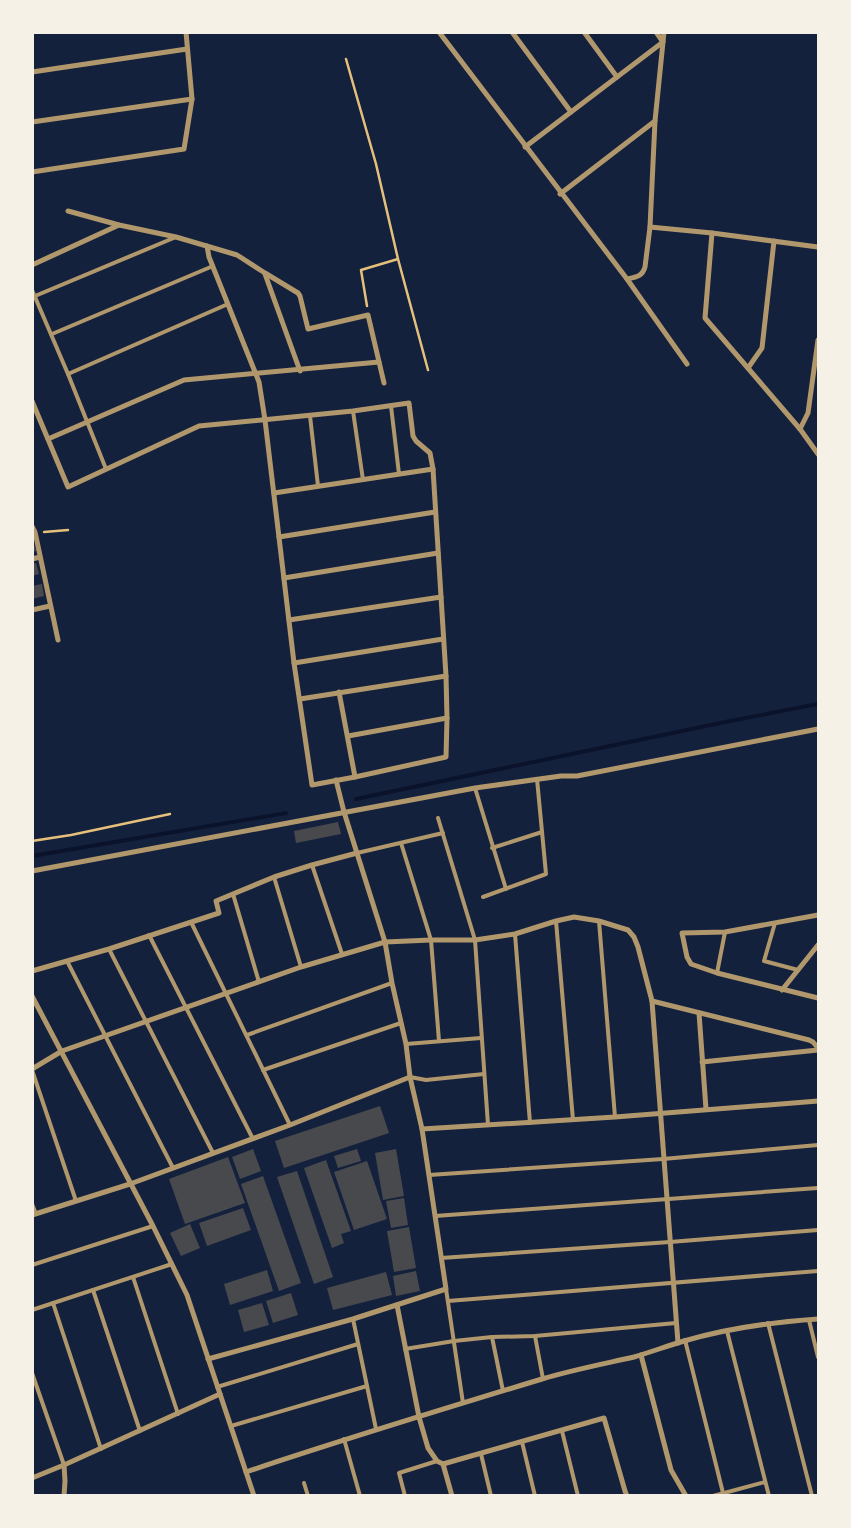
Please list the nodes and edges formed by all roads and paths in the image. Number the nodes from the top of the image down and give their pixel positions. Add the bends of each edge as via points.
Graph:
1 (186, 32) edge
2 (439, 32) edge
3 (512, 32) edge
4 (584, 32) edge
5 (656, 32) edge
6 (664, 32) edge
7 (663, 42) junction
8 (187, 49) junction
9 (346, 58) dead end
10 (32, 72) edge
11 (617, 77) junction
12 (192, 99) junction
13 (571, 112) junction
14 (655, 121) junction
15 (32, 122) edge
16 (525, 147) junction
17 (32, 172) edge
18 (560, 194) junction
19 (68, 211) dead end
20 (119, 225) junction
21 (650, 227) junction
22 (712, 233) junction
23 (176, 237) junction
24 (774, 241) junction
25 (207, 246) junction
26 (818, 247) edge
27 (398, 258) junction
28 (32, 265) edge
29 (214, 266) junction
30 (265, 273) junction
31 (627, 279) junction
32 (32, 290) edge
33 (34, 296) junction
34 (228, 304) junction
35 (368, 315) junction
36 (52, 334) junction
37 (818, 340) edge
38 (379, 362) junction
39 (687, 364) dead end
40 (748, 368) junction
41 (428, 370) dead end
42 (300, 371) junction
43 (256, 373) junction
44 (68, 374) junction
45 (384, 383) dead end
46 (32, 401) edge
47 (391, 406) junction
48 (353, 411) junction
49 (310, 416) junction
50 (265, 420) junction
51 (87, 422) junction
52 (800, 429) junction
53 (48, 439) junction
54 (818, 454) edge
55 (106, 469) junction
56 (433, 470) junction
57 (399, 474) junction
58 (363, 480) junction
59 (318, 486) junction
60 (274, 493) junction
61 (436, 512) junction
62 (34, 529) edge
63 (68, 530) dead end
64 (279, 536) junction
65 (438, 553) junction
66 (40, 557) junction
67 (32, 559) edge
68 (284, 578) junction
69 (441, 597) junction
70 (50, 606) junction
71 (32, 610) edge
72 (289, 620) junction
73 (443, 639) junction
74 (58, 640) dead end
75 (294, 662) junction
76 (446, 676) junction
77 (339, 692) junction
78 (300, 699) junction
79 (447, 718) junction
80 (818, 729) edge
81 (348, 736) junction
82 (355, 777) junction
83 (537, 779) junction
84 (336, 780) junction
85 (474, 788) junction
86 (344, 812) junction
87 (170, 814) dead end
88 (438, 818) dead end
89 (542, 832) junction
90 (442, 833) junction
91 (32, 841) edge
92 (401, 843) junction
93 (492, 848) junction
94 (357, 853) junction
95 (312, 864) junction
96 (32, 871) edge
97 (274, 877) junction
98 (506, 889) junction
99 (233, 894) junction
100 (483, 897) dead end
101 (818, 915) edge
102 (556, 921) junction
103 (599, 921) junction
104 (191, 922) junction
105 (775, 923) junction
106 (725, 932) junction
107 (515, 934) junction
108 (149, 936) junction
109 (431, 940) junction
110 (474, 940) junction
111 (384, 942) junction
112 (818, 945) edge
113 (109, 949) junction
114 (342, 954) junction
115 (67, 961) junction
116 (302, 967) junction
117 (799, 970) junction
118 (32, 971) edge
119 (717, 973) junction
120 (259, 982) junction
121 (392, 983) junction
122 (782, 990) junction
123 (226, 993) junction
124 (32, 996) edge
125 (818, 998) edge
126 (652, 1001) junction
127 (38, 1007) junction
128 (185, 1008) junction
129 (32, 1011) edge
130 (699, 1013) junction
131 (146, 1021) junction
132 (401, 1023) junction
133 (248, 1035) junction
134 (105, 1036) junction
135 (481, 1038) junction
136 (439, 1042) junction
137 (406, 1044) junction
138 (818, 1049) edge
139 (62, 1051) junction
140 (702, 1062) junction
141 (32, 1070) edge
142 (263, 1070) junction
143 (484, 1074) junction
144 (410, 1077) junction
145 (818, 1101) edge
146 (706, 1109) junction
147 (660, 1113) junction
148 (615, 1117) junction
149 (573, 1120) junction
150 (530, 1123) junction
151 (290, 1125) junction
152 (488, 1125) junction
153 (422, 1129) junction
154 (252, 1139) junction
155 (818, 1145) edge
156 (213, 1153) junction
157 (663, 1159) junction
158 (173, 1168) junction
159 (429, 1175) junction
160 (130, 1184) junction
161 (818, 1188) edge
162 (667, 1200) junction
163 (76, 1201) junction
164 (32, 1204) edge
165 (34, 1214) edge
166 (435, 1216) junction
167 (153, 1226) junction
168 (818, 1230) edge
169 (670, 1242) junction
170 (441, 1258) junction
171 (172, 1264) junction
172 (32, 1265) edge
173 (818, 1271) edge
174 (133, 1277) junction
175 (673, 1282) junction
176 (446, 1289) junction
177 (94, 1290) junction
178 (448, 1301) junction
179 (53, 1302) junction
180 (397, 1305) junction
181 (32, 1310) edge
182 (353, 1319) junction
183 (818, 1319) edge
184 (809, 1320) junction
185 (676, 1323) junction
186 (768, 1323) junction
187 (727, 1331) junction
188 (535, 1336) junction
189 (492, 1337) junction
190 (685, 1340) junction
191 (454, 1341) junction
192 (678, 1343) junction
193 (358, 1344) junction
194 (405, 1349) junction
195 (641, 1355) junction
196 (818, 1357) edge
197 (208, 1359) junction
198 (32, 1373) edge
199 (544, 1379) junction
200 (367, 1386) junction
201 (217, 1387) junction
202 (503, 1392) junction
203 (220, 1394) junction
204 (463, 1403) junction
205 (178, 1414) junction
206 (419, 1418) junction
207 (231, 1426) junction
208 (376, 1429) junction
209 (140, 1431) junction
210 (562, 1431) junction
211 (344, 1439) junction
212 (522, 1442) junction
213 (101, 1449) junction
214 (481, 1454) junction
215 (437, 1461) junction
216 (443, 1464) junction
217 (64, 1466) junction
218 (246, 1472) junction
219 (32, 1478) edge
220 (765, 1482) junction
221 (304, 1483) dead end
222 (723, 1493) junction
223 (64, 1496) edge
224 (254, 1496) edge
225 (308, 1496) edge
226 (360, 1496) edge
227 (405, 1496) edge
228 (452, 1496) edge
229 (491, 1496) edge
230 (535, 1496) edge
231 (578, 1496) edge
232 (627, 1496) edge
233 (686, 1496) edge
234 (713, 1496) edge
235 (769, 1496) edge
236 (812, 1496) edge

1 - 8 street
2 - 16 street
3 - 13 street
4 - 11 street
5 - 7 street
6 - 7 street
7 - 11 street
7 - 14 street
8 - 10 street
8 - 12 street
9 - 27 path
11 - 13 street
12 - 15 street
12 - 17 street via 184,149
13 - 16 street
14 - 18 street
14 - 21 street
16 - 18 street
18 - 31 street
19 - 20 street
20 - 23 street
20 - 28 street
21 - 22 street
21 - 31 street via 643,272
22 - 24 street
22 - 40 street via 705,318
23 - 25 street
23 - 33 lane
24 - 26 street
24 - 40 street via 762,348
25 - 29 street
25 - 30 street via 237,255
27 - 35 path via 361,270
27 - 41 path
29 - 34 street
29 - 36 lane
30 - 35 street via 298,292 308,329
30 - 42 street
31 - 39 street
32 - 33 lane
33 - 36 lane
34 - 43 street
34 - 44 lane
35 - 38 street
36 - 44 lane
37 - 52 street via 808,413
38 - 42 street
38 - 45 street
40 - 52 street
42 - 43 street
43 - 50 street
43 - 51 street via 184,380
44 - 51 lane
46 - 53 street
47 - 48 street
47 - 56 street via 409,403 413,436 430,453
47 - 57 lane
48 - 49 street
48 - 58 lane
49 - 50 street
49 - 59 lane
50 - 55 street via 200,426
50 - 60 street
51 - 53 street
51 - 55 lane
52 - 54 street
53 - 55 street via 68,487
56 - 57 street
56 - 61 street
57 - 58 street
58 - 59 street
59 - 60 street
60 - 64 street
61 - 64 street
61 - 65 street
62 - 63 path
62 - 66 street
64 - 68 street
65 - 68 street
65 - 69 street
66 - 67 street
66 - 70 street
68 - 72 street
69 - 72 street
69 - 73 street
70 - 71 street
70 - 74 street
72 - 75 street
73 - 75 street
73 - 76 street
75 - 78 street
76 - 77 street
76 - 79 street
77 - 78 street
77 - 81 street
78 - 84 street via 312,785
79 - 81 street
79 - 82 street via 446,757
80 - 83 street via 576,776
81 - 82 street
82 - 84 street
83 - 85 street
83 - 89 lane
84 - 86 street
85 - 86 street
85 - 93 lane
86 - 94 street
86 - 96 street
87 - 91 path
88 - 90 lane
89 - 93 lane
89 - 98 lane via 546,874
90 - 92 lane
90 - 110 lane
92 - 94 lane
92 - 109 lane
93 - 98 lane
94 - 95 street
94 - 111 street
95 - 97 street
95 - 114 lane
97 - 99 street
97 - 116 lane
98 - 100 lane
99 - 104 street via 216,901 219,913
99 - 120 lane
101 - 105 street
102 - 103 street via 574,917
102 - 107 street
102 - 149 lane
103 - 126 street via 628,930 634,937
103 - 148 lane
104 - 108 street
104 - 123 lane
105 - 106 street
105 - 117 lane via 764,961
106 - 119 lane
106 - 119 street via 682,933 691,964
107 - 110 street
107 - 150 lane
108 - 113 street
108 - 128 lane
109 - 110 street
109 - 111 street
109 - 136 lane
110 - 135 lane
111 - 114 street
111 - 121 street
112 - 117 street
113 - 115 street
113 - 131 lane
114 - 116 street
115 - 118 street
115 - 134 lane
116 - 120 street
117 - 122 street
119 - 122 street
120 - 123 street
121 - 132 street
121 - 133 lane
122 - 125 street
123 - 128 street
123 - 133 lane
124 - 127 street
126 - 130 street
126 - 147 street
127 - 129 lane
127 - 139 street
128 - 131 street
128 - 154 lane
130 - 138 street via 809,1040
130 - 140 street
131 - 134 street
131 - 156 lane
132 - 137 street
132 - 142 lane
133 - 142 lane
134 - 139 street
134 - 158 lane
135 - 136 lane
135 - 143 lane
136 - 137 lane
137 - 144 street
138 - 140 street
139 - 141 street
139 - 160 street
140 - 146 street
141 - 163 lane
142 - 151 lane
143 - 144 lane via 426,1080
143 - 152 lane
144 - 151 street
144 - 153 street
145 - 146 street
146 - 147 street
147 - 148 street
147 - 157 street
148 - 149 street
149 - 150 street
150 - 152 street
151 - 154 street
152 - 153 street
153 - 159 street
154 - 156 street
155 - 157 lane
156 - 158 street
157 - 159 lane
157 - 162 street
158 - 160 street
159 - 166 street
160 - 163 street
160 - 167 street
161 - 162 lane
162 - 166 lane
162 - 169 street
163 - 165 street
164 - 165 lane
166 - 170 street
167 - 171 street
167 - 172 lane
168 - 169 lane
169 - 170 lane
169 - 175 street
170 - 176 street
171 - 174 lane
171 - 197 street via 187,1295
173 - 175 lane
174 - 177 lane
174 - 205 lane
175 - 178 lane
175 - 185 street
176 - 178 lane
176 - 180 street
177 - 179 lane
177 - 209 lane
178 - 191 lane
179 - 181 lane
179 - 213 lane
180 - 182 street
180 - 194 street
182 - 193 lane
182 - 197 street
183 - 184 street
184 - 186 street
184 - 196 lane
185 - 188 lane
185 - 192 street
186 - 187 street
186 - 236 lane
187 - 190 street
187 - 220 lane
188 - 189 lane
188 - 199 lane
189 - 191 lane
189 - 202 lane
190 - 192 street
190 - 222 lane
191 - 194 lane
191 - 204 lane
192 - 195 street
193 - 200 lane
193 - 201 lane
194 - 206 street
195 - 199 street
195 - 233 street via 671,1470
197 - 201 street
198 - 217 lane
199 - 202 street
200 - 207 lane
200 - 208 lane
201 - 203 street
202 - 204 street
203 - 205 street
203 - 207 street
204 - 206 street
205 - 209 street
206 - 208 street
206 - 215 street via 428,1448
207 - 218 street
208 - 211 street
209 - 213 street
210 - 212 street
210 - 231 lane
210 - 232 street via 604,1418
211 - 218 street
211 - 226 lane
212 - 214 street
212 - 230 lane
213 - 217 street
214 - 216 street
214 - 229 lane
215 - 216 street
215 - 227 lane via 399,1473
216 - 228 street
217 - 219 street
217 - 223 street
218 - 224 street
220 - 222 lane
220 - 235 lane
221 - 225 lane
222 - 234 lane

